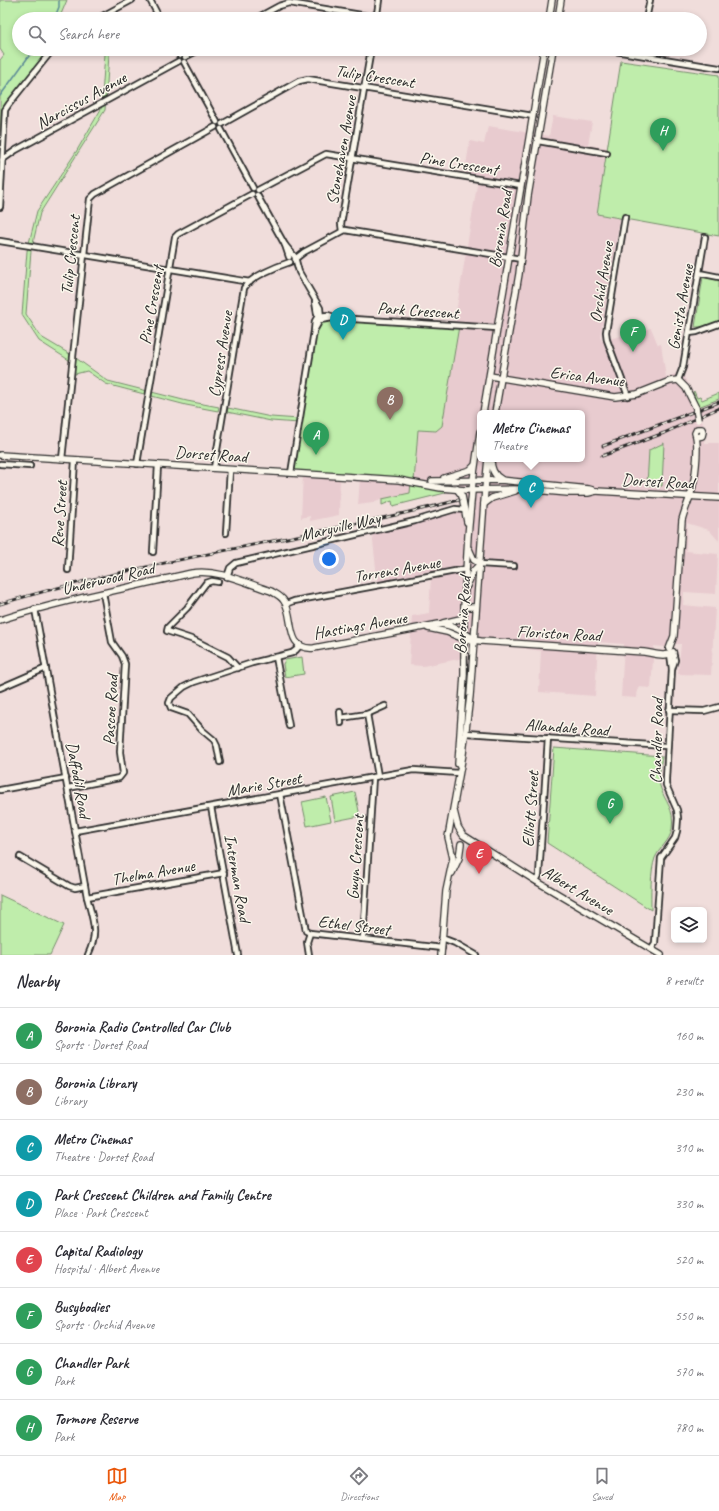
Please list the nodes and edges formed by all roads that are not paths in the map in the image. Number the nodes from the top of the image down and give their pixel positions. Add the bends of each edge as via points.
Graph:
1 (132, 0) edge
2 (150, 0) edge
3 (380, 0) edge
4 (552, 0) edge
5 (561, 0) edge
6 (650, 0) edge
7 (111, 12) edge
8 (156, 12) edge
9 (268, 12) edge
10 (346, 12) edge
11 (378, 12) edge
12 (550, 12) edge
13 (559, 12) edge
14 (647, 12) edge
15 (47, 56) edge
16 (180, 56) edge
17 (187, 56) edge
18 (370, 56) edge
19 (543, 56) edge
20 (552, 56) edge
21 (645, 56) edge
22 (182, 59) junction
23 (719, 66) edge
24 (364, 88) junction
25 (533, 116) junction
26 (219, 126) junction
27 (538, 141) junction
28 (16, 150) junction
29 (3, 153) junction
30 (607, 153) dead end
31 (353, 158) junction
32 (2, 160) junction
33 (0, 186) edge
34 (521, 186) junction
35 (255, 192) junction
36 (0, 207) edge
37 (625, 217) dead end
38 (342, 231) junction
39 (705, 237) dead end
40 (0, 241) edge
41 (84, 255) junction
42 (510, 257) junction
43 (292, 258) junction
44 (521, 259) junction
45 (170, 269) junction
46 (698, 273) junction
47 (719, 277) edge
48 (248, 283) junction
49 (320, 317) junction
50 (719, 324) edge
51 (497, 328) junction
52 (688, 333) junction
53 (490, 376) junction
54 (501, 378) junction
55 (678, 380) junction
56 (628, 396) junction
57 (484, 410) edge
58 (496, 410) edge
59 (477, 449) edge
60 (0, 455) edge
61 (0, 459) edge
62 (62, 459) junction
63 (76, 460) junction
64 (489, 462) edge
65 (491, 462) edge
66 (0, 464) edge
67 (137, 464) junction
68 (158, 465) junction
69 (30, 466) dead end
70 (474, 466) junction
71 (214, 468) junction
72 (230, 470) junction
73 (291, 473) junction
74 (473, 480) junction
75 (485, 480) junction
76 (501, 480) junction
77 (432, 481) junction
78 (420, 483) junction
79 (457, 489) junction
80 (485, 489) junction
81 (523, 489) junction
82 (472, 490) junction
83 (596, 491) junction
84 (689, 497) junction
85 (719, 498) edge
86 (484, 504) junction
87 (465, 510) junction
88 (226, 533) dead end
89 (468, 536) junction
90 (468, 548) junction
91 (153, 552) dead end
92 (480, 564) junction
93 (514, 566) dead end
94 (466, 569) junction
95 (68, 570) dead end
96 (225, 576) junction
97 (218, 582) dead end
98 (465, 592) junction
99 (102, 593) junction
100 (286, 604) junction
101 (464, 606) junction
102 (476, 607) junction
103 (35, 609) junction
104 (464, 617) junction
105 (0, 620) edge
106 (439, 624) junction
107 (426, 628) junction
108 (464, 632) junction
109 (464, 639) junction
110 (475, 640) junction
111 (300, 645) junction
112 (671, 652) junction
113 (276, 657) junction
114 (46, 668) junction
115 (238, 668) junction
116 (0, 688) edge
117 (385, 706) dead end
118 (719, 707) edge
119 (670, 710) junction
120 (340, 712) dead end
121 (367, 714) junction
122 (341, 718) junction
123 (341, 723) dead end
124 (288, 726) dead end
125 (466, 733) junction
126 (548, 738) junction
127 (666, 746) junction
128 (220, 762) dead end
129 (459, 773) junction
130 (376, 777) junction
131 (66, 778) junction
132 (68, 788) junction
133 (0, 790) edge
134 (280, 794) junction
135 (212, 807) junction
136 (454, 807) junction
137 (75, 831) junction
138 (461, 833) junction
139 (449, 834) junction
140 (450, 844) junction
141 (461, 844) junction
142 (482, 848) junction
143 (20, 858) dead end
144 (224, 873) junction
145 (536, 881) junction
146 (447, 884) junction
147 (85, 886) junction
148 (87, 898) junction
149 (310, 933) junction
150 (442, 938) junction
151 (363, 939) junction
152 (442, 948) junction
153 (651, 950) junction
154 (90, 955) edge
155 (238, 955) edge
156 (309, 955) edge
157 (441, 955) edge
158 (476, 955) edge
159 (661, 955) edge

1 - 7 street
2 - 8 street
3 - 11 street
4 - 12 main road
5 - 13 main road
6 - 14 street
9 - 10 street via 289,3
15 - 29 street via 6,107
16 - 22 street
17 - 22 street, Narcissus Avenue
18 - 24 street, Stonehaven Avenue
19 - 25 main road, Boronia Road
20 - 27 main road, Boronia Road
21 - 23 street
22 - 26 street via 217,122 220,122
22 - 28 street, Narcissus Avenue
24 - 25 street, Tulip Crescent
24 - 26 street, Tulip Crescent via 314,79 302,80
24 - 31 street, Stonehaven Avenue
25 - 34 main road, Boronia Road
26 - 35 street
26 - 41 street, Tulip Crescent via 92,196
27 - 30 street
27 - 44 main road, Boronia Road via 528,196
28 - 29 street, Narcissus Avenue
28 - 32 street, Narcissus Avenue
29 - 32 street
31 - 34 street, Pine Crescent
31 - 35 street, Pine Crescent via 324,154
31 - 38 street, Stonehaven Avenue
32 - 33 street
33 - 36 street
34 - 42 main road, Boronia Road
35 - 43 street
35 - 45 street, Pine Crescent via 177,235
37 - 56 street, Orchid Avenue via 606,332
38 - 42 street
38 - 43 street
39 - 46 street, Genista Avenue
40 - 41 street
41 - 45 street
41 - 62 street, Tulip Crescent
42 - 44 street
42 - 51 main road, Boronia Road
43 - 48 street
43 - 49 street via 320,308
44 - 54 main road, Boronia Road
45 - 48 street
45 - 67 street, Pine Crescent
46 - 47 street
46 - 52 street, Genista Avenue
48 - 71 street, Cypress Avenue via 243,290
49 - 51 street, Park Crescent
49 - 73 street via 315,321
50 - 52 street
51 - 53 main road, Boronia Road
52 - 55 street, Genista Avenue via 683,368
53 - 54 main road, Erica Avenue
53 - 57 main road, Boronia Road
54 - 56 main road, Erica Avenue via 608,396
54 - 58 main road, Boronia Road
55 - 56 main road, Erica Avenue
55 - 84 main road, Chandler Road, bridge via 686,388 696,408 700,429 704,433 699,437
59 - 70 main road, Boronia Road
60 - 61 street
60 - 62 main road, Dorset Road
62 - 63 main road, Dorset Road
63 - 67 main road, Dorset Road
63 - 95 street, Reve Street
64 - 75 main road, Boronia Road
65 - 76 main road via 496,477
66 - 69 street
67 - 68 main road, Dorset Road
68 - 71 main road, Dorset Road
68 - 91 street
70 - 74 main road, Boronia Road
70 - 77 main road, Dorset Road via 466,472
71 - 72 main road, Dorset Road
72 - 73 main road, Dorset Road
72 - 88 street
73 - 78 main road, Dorset Road
74 - 75 main road, Dorset Road
74 - 77 main road, Dorset Road
74 - 82 main road, Boronia Road
75 - 76 main road, Dorset Road
75 - 80 main road, Boronia Road
76 - 83 main road, Dorset Road
77 - 78 main road, Dorset Road
78 - 79 main road, Dorset Road via 432,487
79 - 82 main road, Dorset Road
79 - 87 main road, Boronia Road
80 - 81 main road, Dorset Road
80 - 82 main road, Dorset Road
80 - 86 main road, Boronia Road
81 - 83 main road, Dorset Road via 556,493
81 - 86 main road via 492,498
82 - 89 main road, Boronia Road
83 - 84 main road, Dorset Road
84 - 85 main road, Dorset Road
84 - 112 main road, Chandler Road via 682,520
86 - 92 main road, Boronia Road
87 - 89 main road, Boronia Road
87 - 96 street, Maryville Way via 455,509 399,525 236,563
89 - 90 main road, Boronia Road
90 - 92 main road via 474,560
90 - 94 main road, Boronia Road
92 - 93 street
92 - 98 main road
92 - 102 main road, Boronia Road
94 - 98 main road, Boronia Road
94 - 100 street, Torrens Avenue
96 - 99 main road, Underwood Road via 197,572
96 - 100 main road via 271,592
97 - 115 street via 206,583 167,631 198,642 228,657
98 - 101 main road, Boronia Road
99 - 103 main road, Underwood Road
99 - 132 street, Pascoe Road via 112,642 124,659 126,668 120,752 123,773 122,777 117,779
100 - 111 main road, Hastings Avenue via 292,633
101 - 102 main road
101 - 104 main road, Boronia Road
102 - 110 main road, Boronia Road
103 - 105 main road, Underwood Road
103 - 114 street, Daffodil Road
104 - 106 main road, Hastings Avenue
104 - 108 main road, Boronia Road
106 - 107 main road, Hastings Avenue
106 - 108 main road
107 - 109 main road, Hastings Avenue
107 - 111 main road, Hastings Avenue via 314,648
108 - 109 main road, Boronia Road
108 - 110 main road
109 - 110 main road, Hastings Avenue
109 - 129 main road, Boronia Road
110 - 112 main road, Floriston Road
110 - 125 main road, Boronia Road
111 - 113 street, Hastings Avenue via 293,652
112 - 119 street, Chandler Road via 675,660 672,669
113 - 115 street, Hastings Avenue
113 - 124 street
114 - 116 street
114 - 131 street, Daffodil Road
115 - 128 street, Hastings Avenue via 190,683 173,696 169,703 171,708 188,714 215,741
117 - 121 street
118 - 119 street via 704,711
119 - 127 street, Chandler Road
120 - 122 street
121 - 122 street
121 - 130 street, Gwyn Crescent
122 - 123 street
125 - 126 street, Allandale Road
125 - 129 main road, Boronia Road
126 - 127 street, Allandale Road
126 - 145 street, Elliott Street via 539,875
127 - 153 street, Chandler Road via 666,786 678,818 675,838 661,858 655,943
129 - 130 street, Marie Street via 413,770
129 - 136 main road, Boronia Road
130 - 134 street, Marie Street
130 - 151 street, Gwyn Crescent
131 - 132 street, Daffodil Road
131 - 133 street
132 - 137 street, Daffodil Road
134 - 135 street, Marie Street
134 - 149 street, Ethel Street via 304,928
135 - 137 street, Marie Street
135 - 144 street, Interman Road
136 - 138 main road, Boronia Road
136 - 139 main road, Boronia Road
137 - 147 street, Daffodil Road
138 - 139 main road via 454,831
138 - 141 main road
138 - 142 main road, Albert Avenue
139 - 140 main road
140 - 141 main road
140 - 146 main road via 453,858
141 - 142 main road, Albert Avenue via 472,844
141 - 146 main road via 459,858
142 - 145 main road, Albert Avenue
143 - 147 street via 69,886
144 - 148 street, Thelma Avenue
144 - 155 street, Interman Road
145 - 153 main road, Albert Avenue
146 - 150 main road
147 - 148 street, Daffodil Road
148 - 154 street, Daffodil Road via 95,933
149 - 151 street, Ethel Street
149 - 156 street via 307,942
150 - 152 main road
150 - 158 street
151 - 152 street, Ethel Street
152 - 157 main road
153 - 159 main road, Albert Avenue

